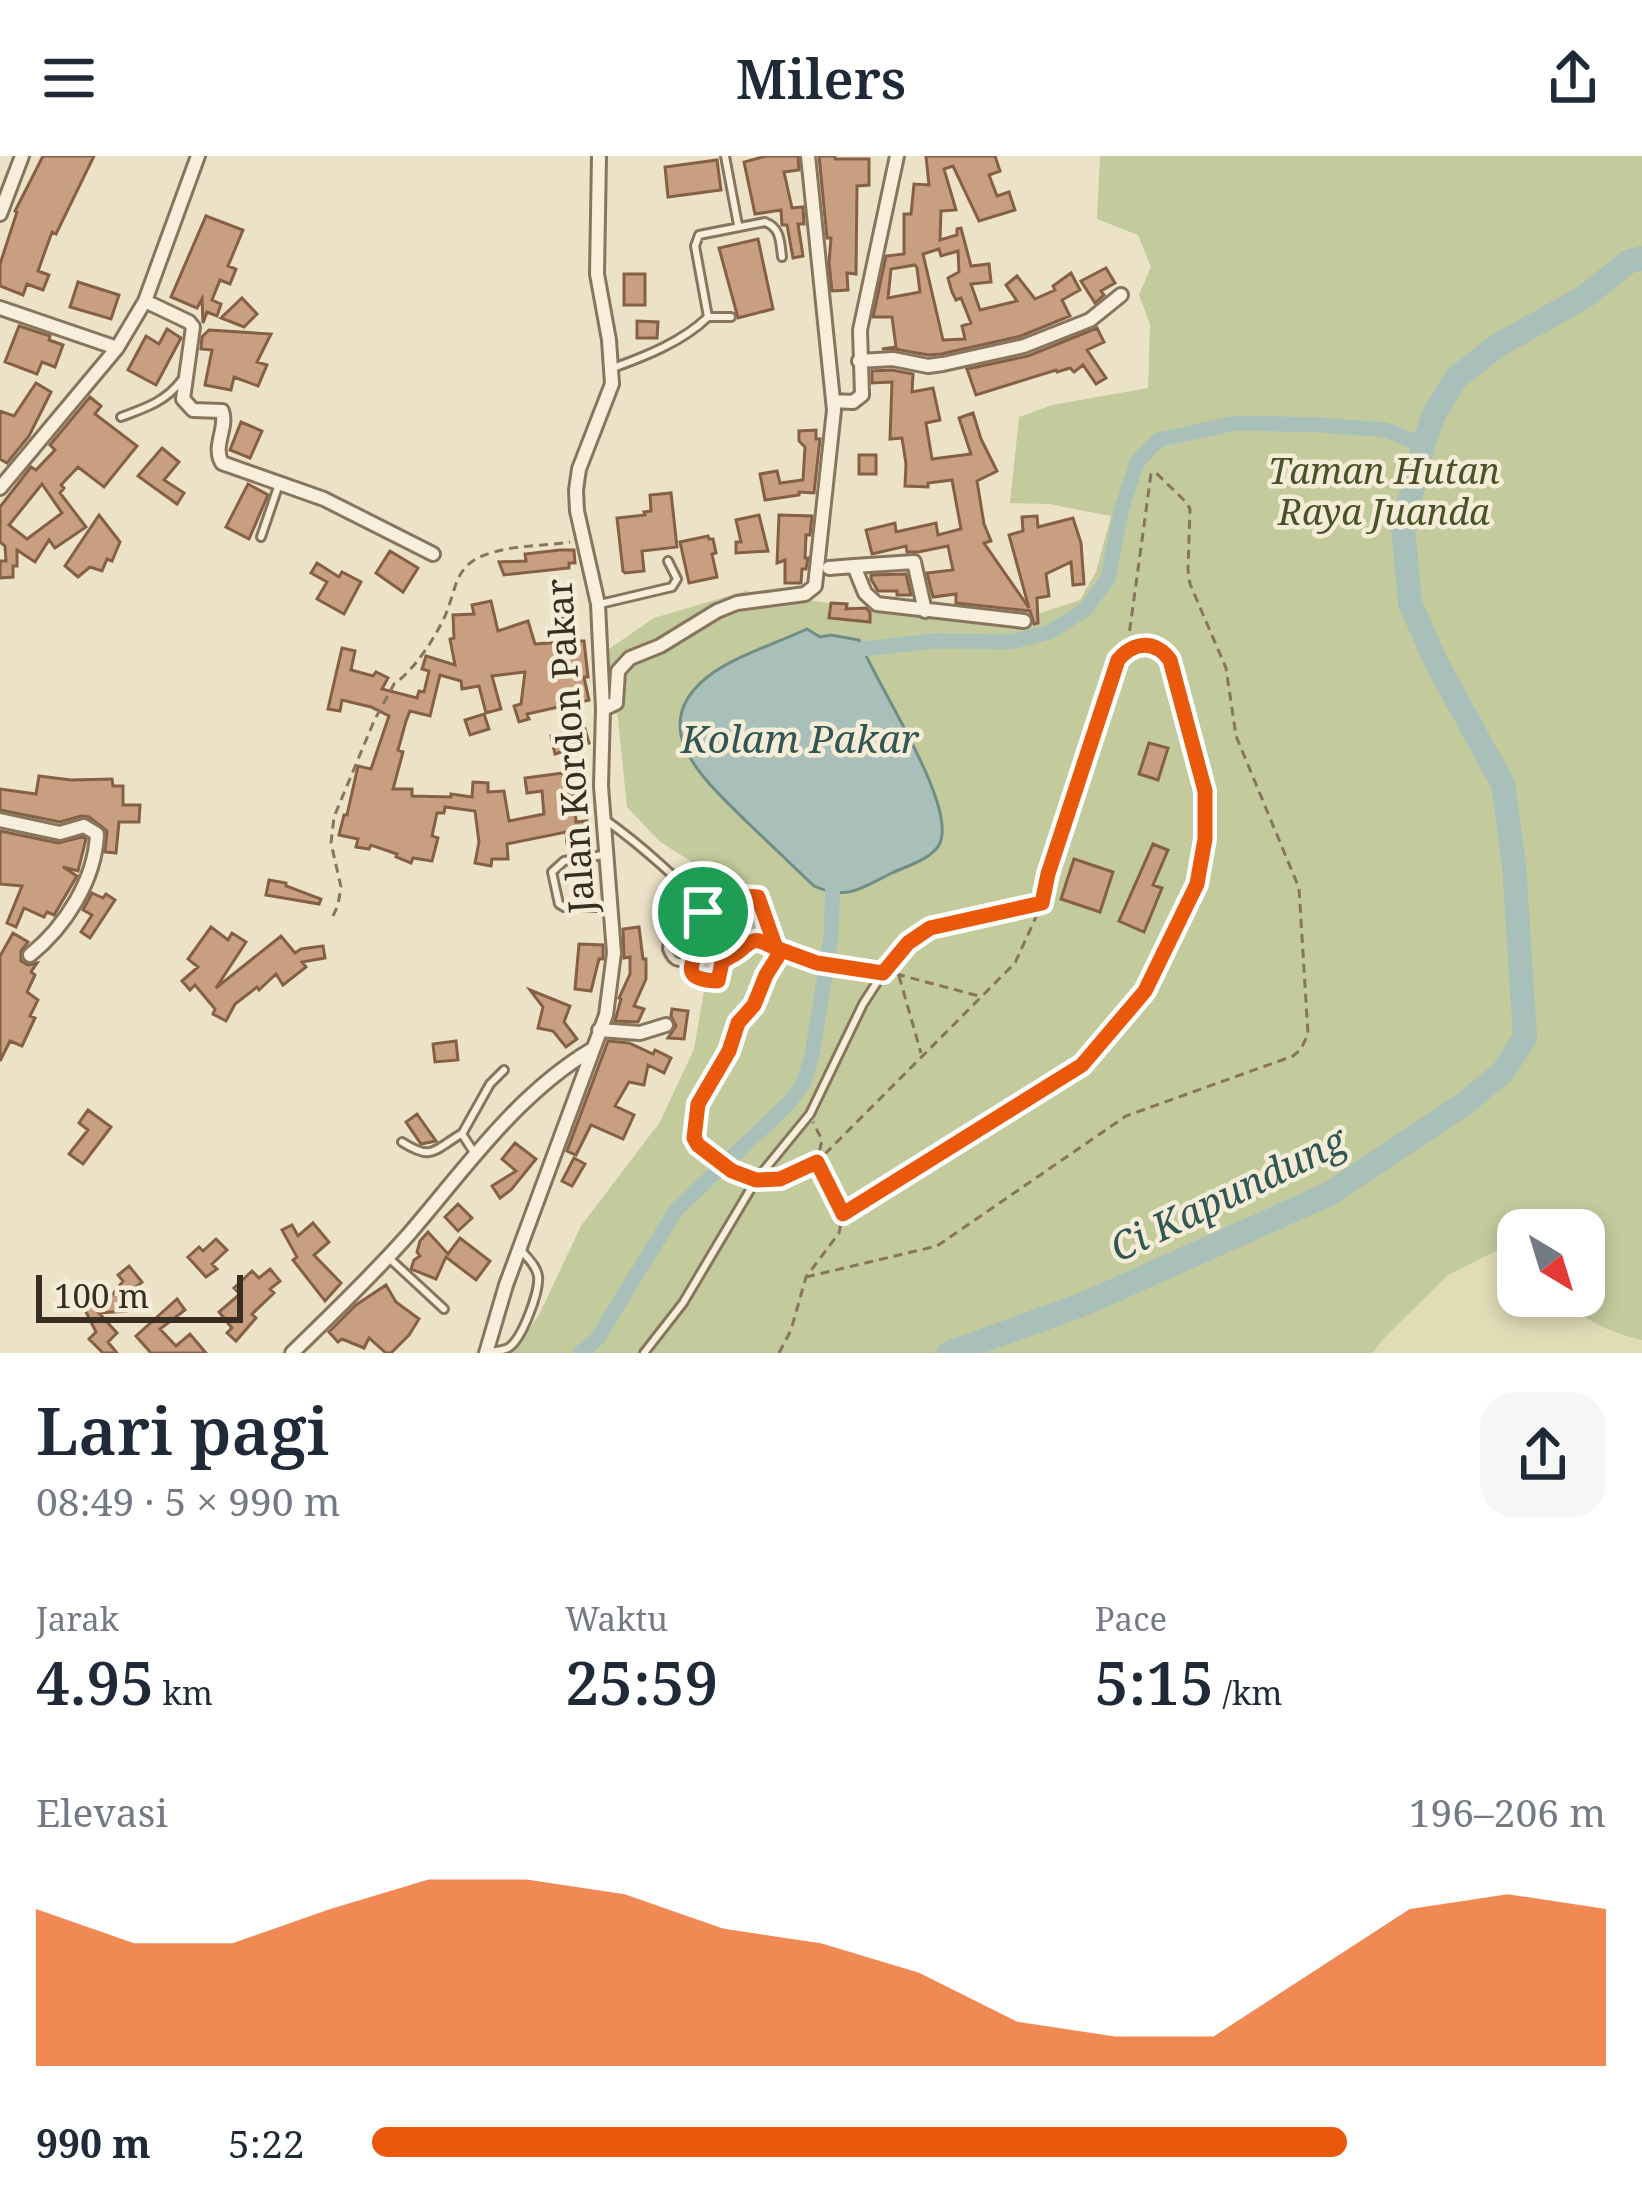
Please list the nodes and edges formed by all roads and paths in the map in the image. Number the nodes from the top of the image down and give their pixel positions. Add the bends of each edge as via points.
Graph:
1 (22, 156) edge
2 (198, 156) edge
3 (599, 156) edge
4 (725, 156) edge
5 (808, 156) edge
6 (897, 156) edge
7 (0, 214) edge
8 (738, 225) junction
9 (782, 257) dead end
10 (1121, 295) dead end
11 (146, 301) junction
12 (0, 308) edge
13 (709, 317) junction
14 (731, 317) dead end
15 (117, 348) junction
16 (859, 361) junction
17 (613, 368) junction
18 (186, 374) junction
19 (833, 405) junction
20 (122, 417) dead end
21 (279, 483) junction
22 (0, 488) edge
23 (260, 537) dead end
24 (584, 541) junction
25 (433, 554) dead end
26 (668, 561) dead end
27 (854, 566) junction
28 (830, 568) dead end
29 (598, 604) junction
30 (926, 611) junction
31 (1024, 621) dead end
32 (1127, 650) junction
33 (603, 709) junction
34 (604, 819) junction
35 (0, 820) edge
36 (607, 855) junction
37 (675, 880) junction
38 (1042, 903) junction
39 (611, 907) junction
40 (703, 912) junction
41 (333, 916) dead end
42 (776, 948) junction
43 (30, 955) dead end
44 (691, 961) junction
45 (883, 973) junction
46 (899, 974) junction
47 (981, 997) junction
48 (666, 1025) dead end
49 (599, 1030) junction
50 (592, 1050) junction
51 (922, 1055) junction
52 (504, 1070) dead end
53 (810, 1114) junction
54 (462, 1134) junction
55 (402, 1142) dead end
56 (475, 1154) junction
57 (817, 1162) junction
58 (756, 1180) junction
59 (843, 1214) junction
60 (519, 1248) junction
61 (388, 1257) junction
62 (806, 1277) junction
63 (444, 1309) dead end
64 (292, 1353) edge
65 (486, 1353) edge
66 (644, 1353) edge
67 (779, 1353) edge

1 - 7 street
2 - 11 street
3 - 17 street, Jalan Kordon Pakar via 597,274
4 - 8 lane
5 - 19 street
6 - 16 street
8 - 9 lane via 773,225
8 - 13 lane via 699,235 695,246
10 - 16 street via 1090,320 1024,346 928,366
11 - 15 street
11 - 18 street via 193,328
12 - 15 street
13 - 14 lane
13 - 17 lane
15 - 22 street
16 - 19 street via 862,395
17 - 24 street, Jalan Kordon Pakar via 579,469
18 - 20 lane via 168,397
18 - 21 street via 185,403 224,415 222,464
19 - 33 street via 813,590 737,603 630,658 618,671 616,704
21 - 23 lane
21 - 25 street
24 - 29 street, Jalan Kordon Pakar
24 - 41 path via 495,551 457,578 440,626 394,684 342,794 331,836 341,887
26 - 29 lane via 677,579 672,586
27 - 28 street
27 - 30 street via 877,604
27 - 30 street via 914,562
29 - 33 street, Jalan Kordon Pakar
30 - 31 street
32 - 38 path
32 - 59 path via 1152,646 1170,660 1205,791 1197,884 1145,991 1082,1065
32 - 62 path via 1155,472 1190,509 1190,584 1226,668 1236,736 1300,887 1305,1041 1293,1056 1118,1121 937,1246
33 - 34 street, Jalan Kordon Pakar
34 - 36 street, Jalan Kordon Pakar
34 - 37 lane
35 - 43 street via 60,832 84,826 97,834 91,869 58,932
36 - 39 street, Jalan Kordon Pakar
36 - 39 lane via 564,861 552,872 564,907
37 - 40 lane
37 - 44 lane via 667,949 677,963
38 - 45 lane via 930,928
38 - 47 path via 1016,963
39 - 49 street, Jalan Kordon Pakar via 613,976
40 - 42 path via 711,894 758,897
40 - 44 lane via 704,937
42 - 44 path via 749,940 722,962 715,982 693,973
42 - 45 path
42 - 58 path via 777,962 698,1104 694,1138 720,1163
45 - 46 path
45 - 53 lane
46 - 47 path
46 - 51 path
47 - 51 path
48 - 49 street via 640,1033
49 - 50 street, Jalan Kordon Pakar
50 - 56 street via 542,1084
50 - 60 street, Jalan Kordon Pakar
51 - 57 path
52 - 54 lane
53 - 57 path via 822,1140
53 - 58 lane
54 - 55 lane via 429,1154
54 - 56 lane
56 - 61 street
57 - 58 path
57 - 59 path
58 - 66 lane
59 - 62 path via 839,1233
60 - 65 street, Jalan Kordon Pakar
60 - 65 lane via 538,1273 538,1287 514,1342
61 - 63 lane
61 - 64 street
62 - 67 path

